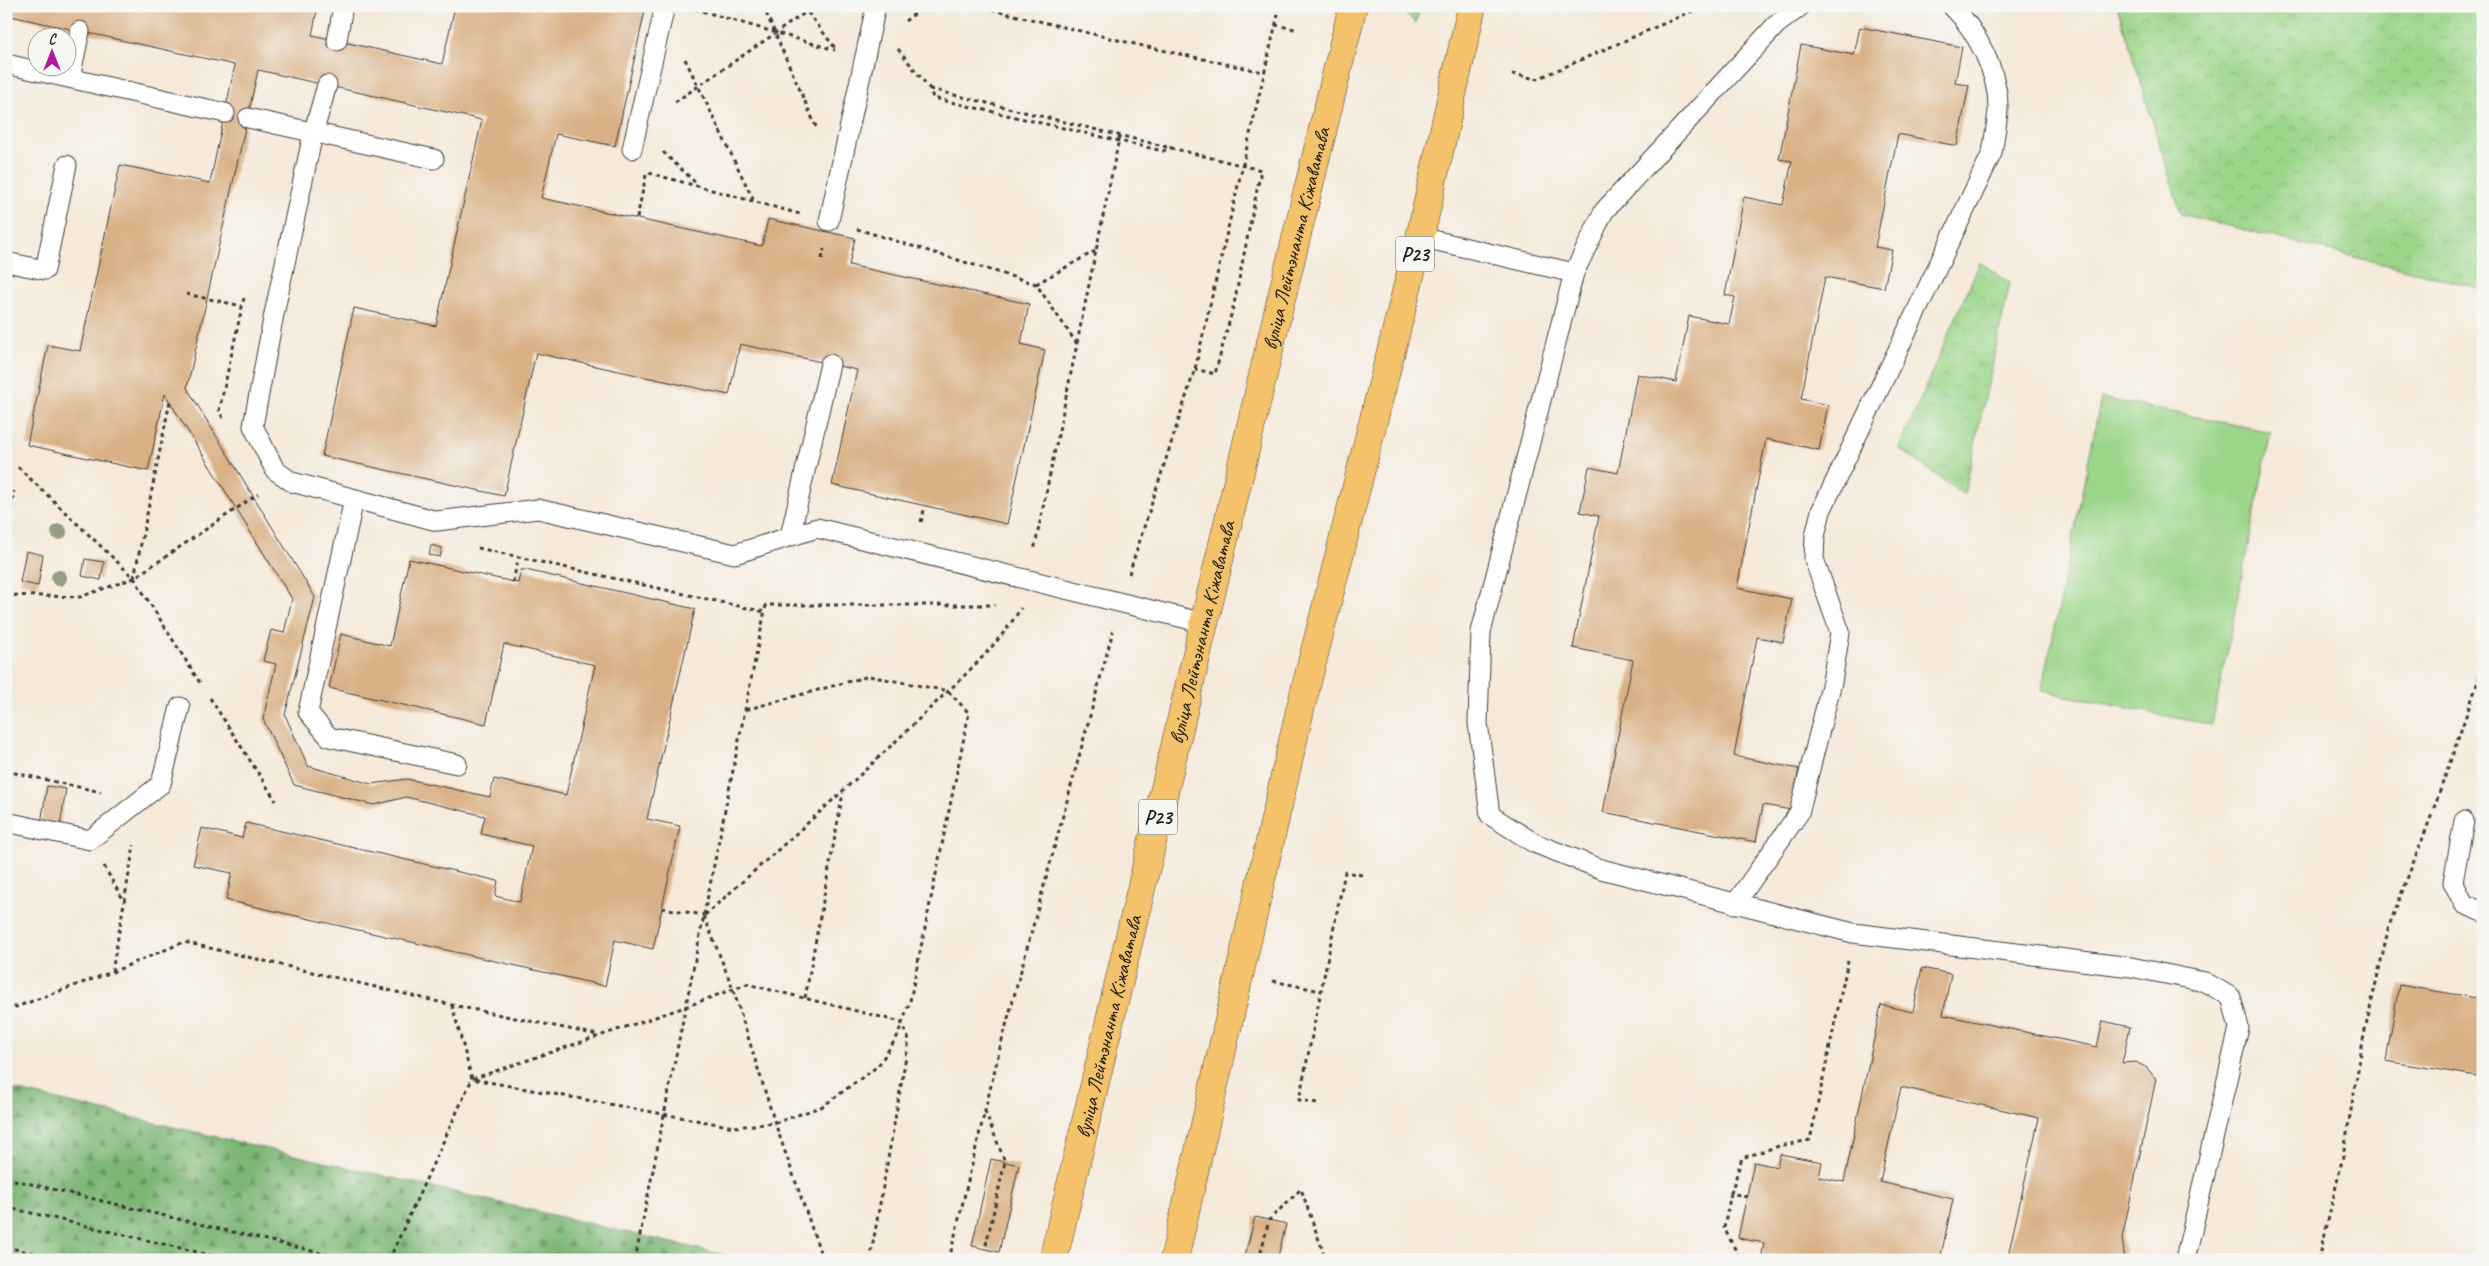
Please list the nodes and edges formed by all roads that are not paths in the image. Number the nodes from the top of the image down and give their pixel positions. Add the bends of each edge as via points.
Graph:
1 (344, 6) edge
2 (876, 6) edge
3 (1472, 6) edge
4 (1802, 6) edge
5 (1952, 6) edge
6 (1350, 10) edge
7 (664, 11) edge
8 (80, 31) dead end
9 (78, 40) edge
10 (336, 41) dead end
11 (6, 64) edge
12 (28, 69) edge
13 (70, 78) edge
14 (327, 85) dead end
15 (225, 113) dead end
16 (248, 118) dead end
17 (314, 134) junction
18 (632, 149) dead end
19 (434, 159) dead end
20 (67, 165) dead end
21 (829, 221) road end
22 (1420, 237) junction
23 (6, 262) edge
24 (1574, 274) junction
25 (830, 364) dead end
26 (354, 498) junction
27 (790, 536) junction
28 (1204, 623) junction
29 (180, 707) dead end
30 (457, 764) dead end
31 (2464, 820) dead end
32 (6, 822) edge
33 (1734, 904) junction
34 (2483, 912) edge
35 (1053, 1260) edge
36 (1174, 1260) edge
37 (2185, 1260) edge

1 - 10 lane
2 - 21 lane
3 - 22 main road, Р23
4 - 24 lane via 1776,25 1604,211
5 - 33 lane via 1978,44 1996,87 1998,110 1992,153 1821,511 1814,558 1840,632 1832,682 1799,813
6 - 28 main road, вуліца Лейтэнанта Кіжаватава / Р23
7 - 18 lane
8 - 9 lane
11 - 12 lane
13 - 15 lane
14 - 17 lane
16 - 17 lane
17 - 19 lane
17 - 26 lane via 253,426 275,470 292,482
20 - 23 lane via 45,270
22 - 24 lane
22 - 36 main road, Р23 via 1300,710
24 - 33 lane via 1481,632 1478,723 1490,815 1534,843 1601,869
25 - 27 lane
26 - 27 lane via 437,521 538,509 735,554
26 - 30 lane via 308,712 329,737
27 - 28 lane via 817,528
28 - 35 main road, вуліца Лейтэнанта Кіжаватава / Р23
29 - 32 lane via 161,784 90,840
31 - 34 lane via 2453,882 2464,904
33 - 37 lane via 1853,933 2131,967 2205,982 2231,997 2240,1028

